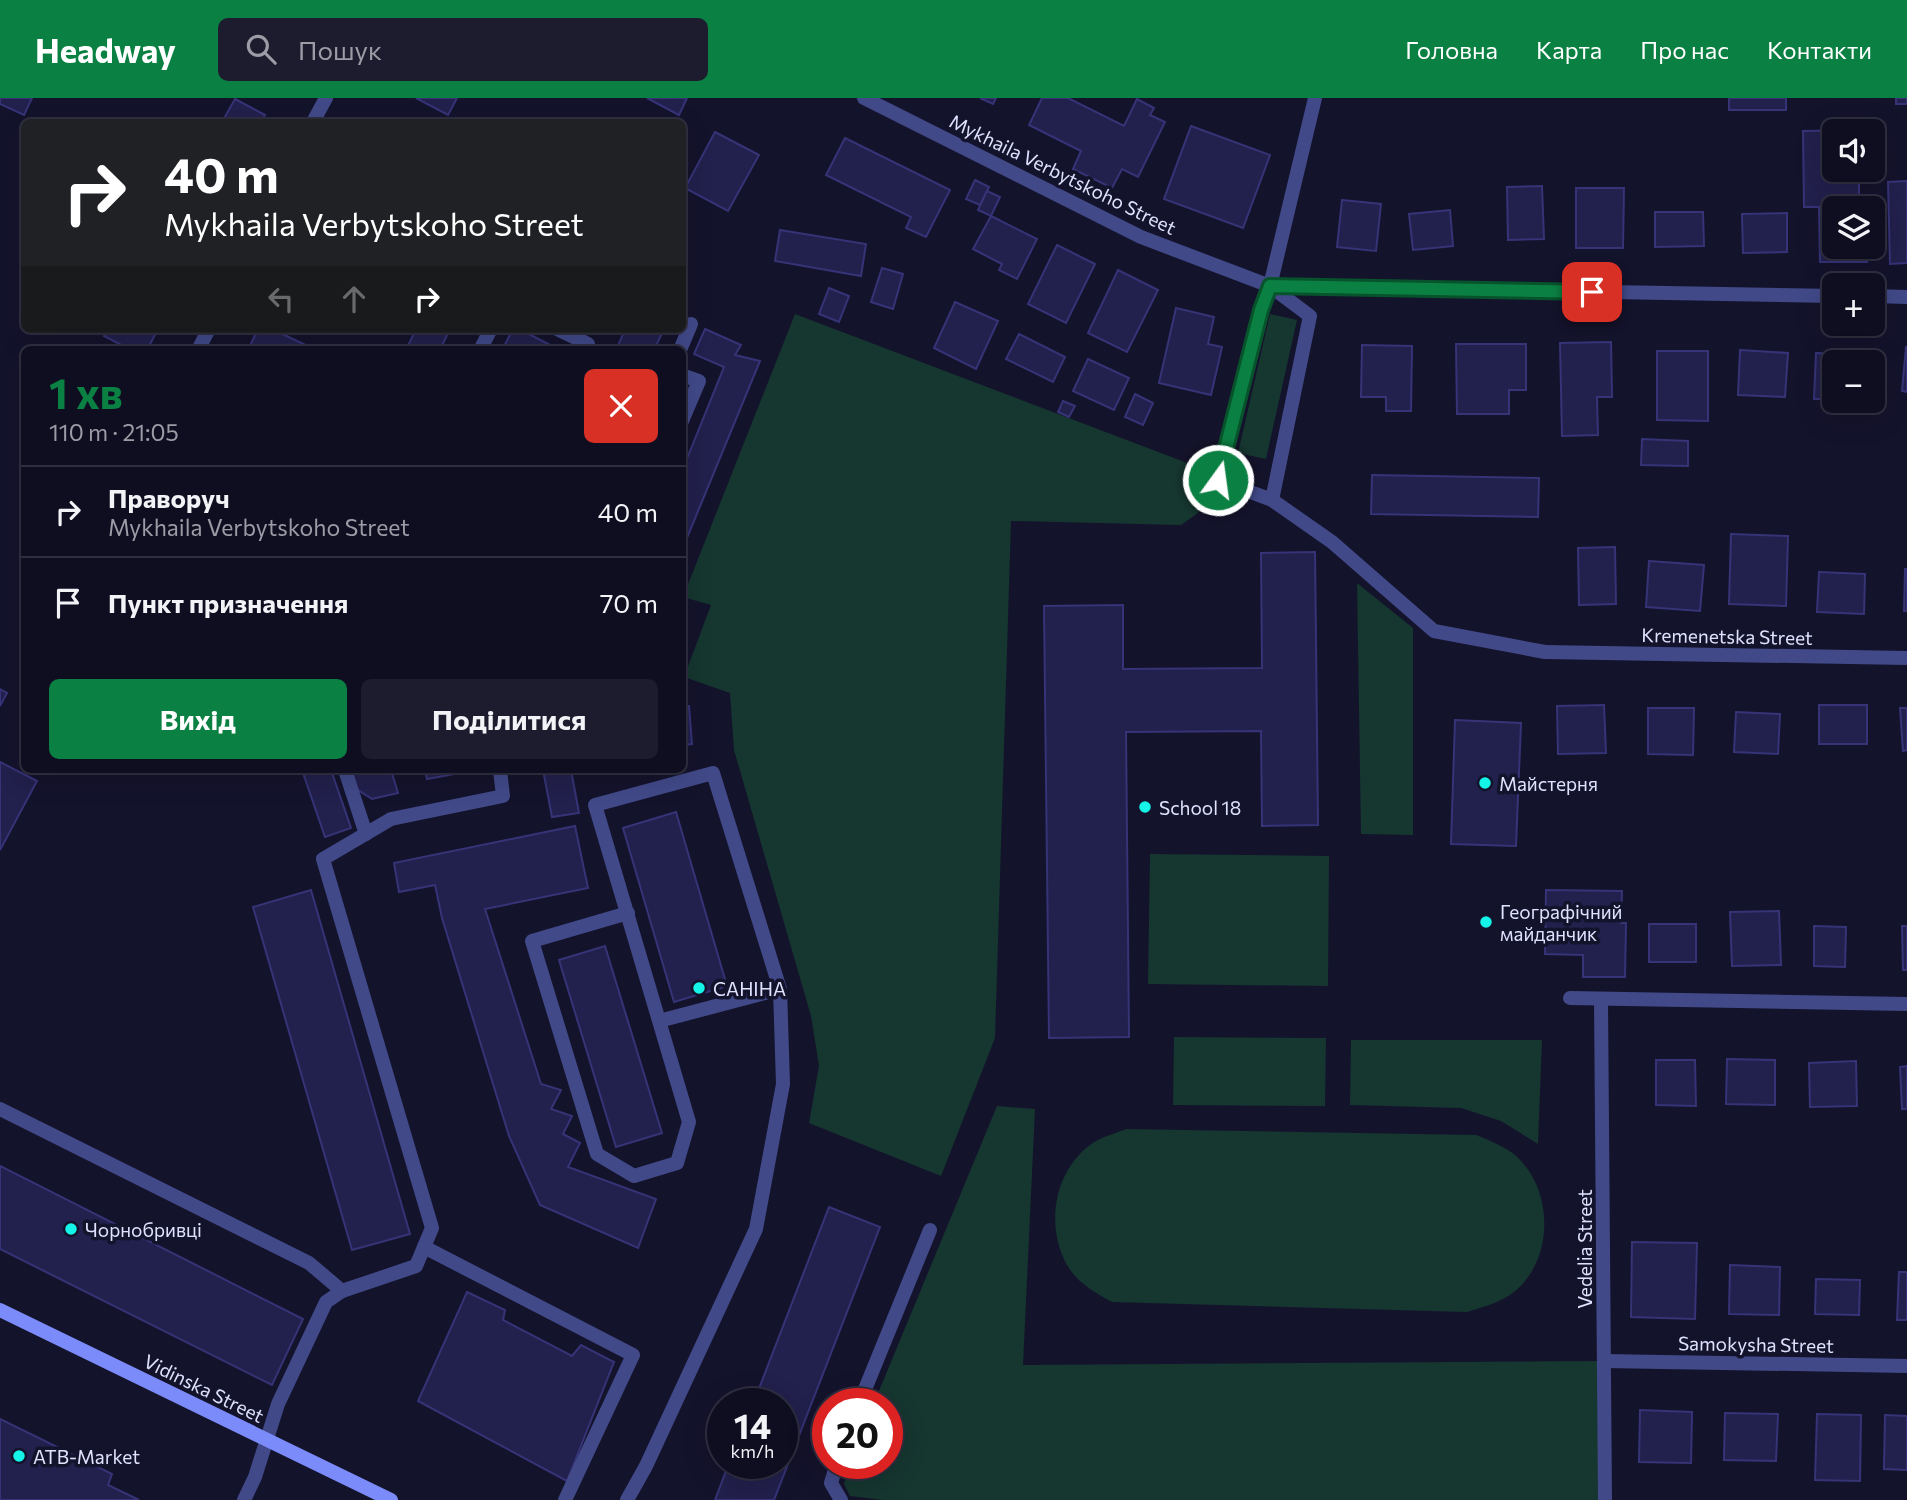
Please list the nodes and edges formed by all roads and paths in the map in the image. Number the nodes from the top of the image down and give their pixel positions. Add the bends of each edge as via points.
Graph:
1 (326, 98) edge
2 (864, 98) edge
3 (1315, 98) edge
4 (315, 119) edge
5 (1270, 286) junction
6 (1822, 296) edge
7 (1885, 296) edge
8 (1907, 297) edge
9 (691, 324) dead end
10 (566, 333) edge
11 (587, 346) edge
12 (682, 346) edge
13 (686, 376) edge
14 (686, 412) edge
15 (1272, 500) junction
16 (1907, 658) edge
17 (346, 773) edge
18 (500, 773) edge
19 (366, 834) junction
20 (628, 913) junction
21 (779, 989) junction
22 (1570, 998) dead end
23 (1601, 999) junction
24 (1907, 1004) edge
25 (659, 1021) junction
26 (0, 1110) edge
27 (930, 1230) dead end
28 (424, 1247) junction
29 (342, 1291) junction
30 (0, 1310) edge
31 (1604, 1361) junction
32 (1907, 1366) edge
33 (866, 1388) edge
34 (265, 1439) junction
35 (832, 1479) edge
36 (244, 1500) edge
37 (391, 1500) edge
38 (565, 1500) edge
39 (627, 1500) edge
40 (841, 1500) edge
41 (1605, 1500) edge

1 - 4 street
2 - 5 street, Mykhaila Verbytskoho Street via 1141,237
3 - 5 street
5 - 6 street, Mykhaila Verbytskoho Street
5 - 15 street via 1310,316
5 - 15 street, Kremenetska Street via 1218,480
7 - 8 street
9 - 12 street
10 - 11 street
13 - 14 street via 699,381
15 - 16 street, Kremenetska Street via 1332,542 1434,631 1545,652
17 - 19 street
18 - 19 street via 503,796 391,820
19 - 28 street via 323,859 432,1228
20 - 21 street via 595,805 713,773
20 - 25 street
20 - 25 street via 532,941 597,1154 634,1176 677,1163 689,1122
21 - 25 street
21 - 39 street via 783,1084 756,1229
22 - 23 street
23 - 24 street
23 - 31 street, Vedelia Street
26 - 29 street via 309,1263
27 - 33 street
28 - 29 street via 416,1266
28 - 38 street via 633,1355
29 - 34 street via 326,1303
30 - 34 main road, Vidinska Street
31 - 32 street, Samokysha Street
31 - 41 street, Vedelia Street
34 - 36 street
34 - 37 main road, Vidinska Street
35 - 40 street

